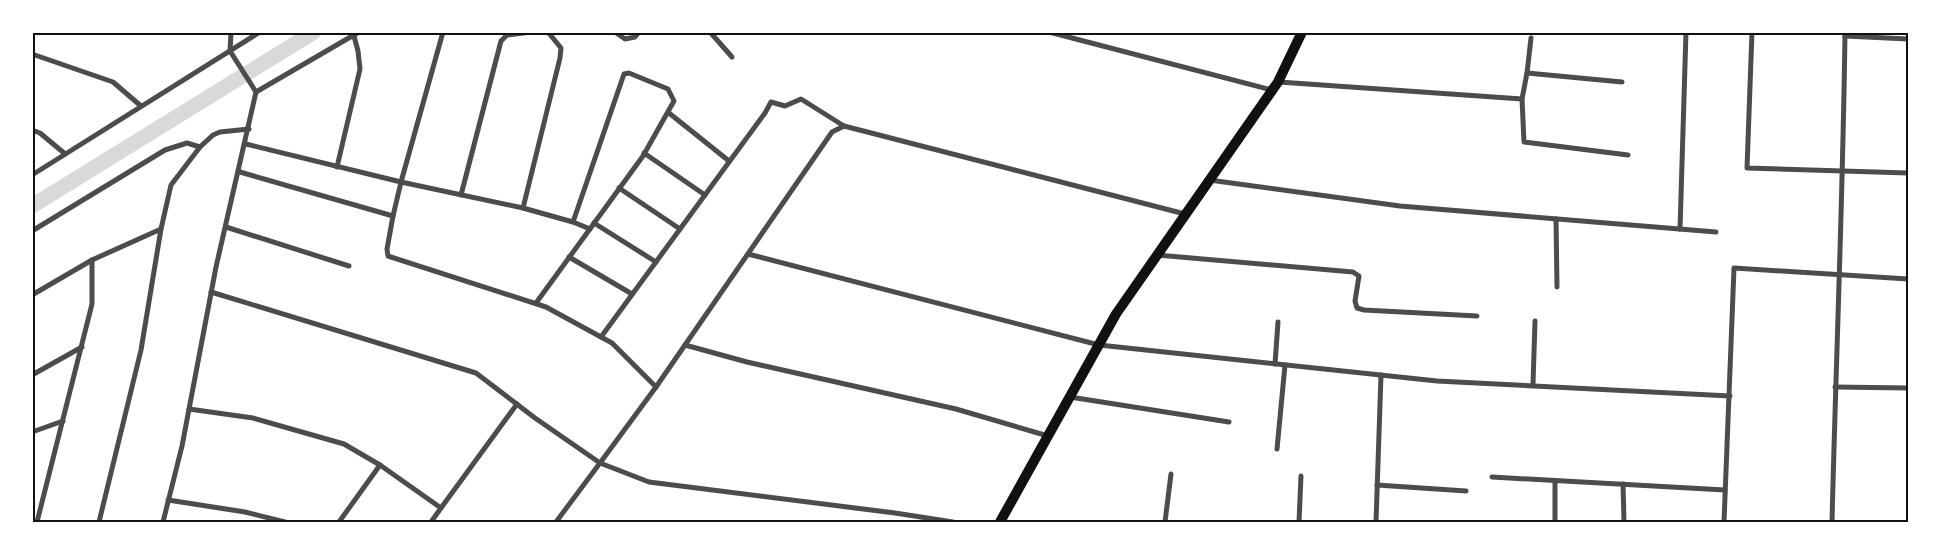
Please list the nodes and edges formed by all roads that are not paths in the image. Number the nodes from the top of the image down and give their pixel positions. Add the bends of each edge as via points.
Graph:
1 (231, 32) edge
2 (260, 32) edge
3 (443, 32) edge
4 (531, 32) edge
5 (548, 32) edge
6 (615, 32) edge
7 (639, 32) edge
8 (710, 32) edge
9 (1049, 32) edge
10 (1302, 32) edge
11 (1686, 32) edge
12 (1752, 32) edge
13 (356, 34) edge
14 (1845, 34) edge
15 (1530, 38) dead end
16 (1908, 39) edge
17 (230, 51) junction
18 (32, 54) edge
19 (732, 57) dead end
20 (1528, 73) junction
21 (1622, 82) dead end
22 (1275, 86) junction
23 (256, 92) junction
24 (1522, 99) junction
25 (141, 106) junction
26 (669, 113) junction
27 (844, 126) junction
28 (249, 129) junction
29 (32, 130) edge
30 (246, 144) junction
31 (200, 146) junction
32 (64, 153) junction
33 (644, 153) junction
34 (1628, 155) dead end
35 (730, 161) junction
36 (338, 166) junction
37 (240, 172) junction
38 (1843, 172) junction
39 (1908, 173) edge
40 (32, 175) edge
41 (1208, 180) junction
42 (401, 182) junction
43 (619, 188) junction
44 (461, 195) junction
45 (705, 195) junction
46 (523, 208) junction
47 (1185, 214) junction
48 (393, 216) junction
49 (1556, 218) junction
50 (573, 222) junction
51 (594, 223) junction
52 (226, 227) junction
53 (161, 229) junction
54 (590, 229) junction
55 (680, 229) junction
56 (1680, 229) junction
57 (32, 232) edge
58 (1716, 232) dead end
59 (748, 254) junction
60 (1157, 255) junction
61 (570, 257) junction
62 (92, 260) junction
63 (656, 262) junction
64 (349, 266) dead end
65 (1838, 274) junction
66 (1908, 279) edge
67 (1557, 287) dead end
68 (211, 292) junction
69 (632, 294) junction
70 (32, 295) edge
71 (536, 303) junction
72 (1477, 316) dead end
73 (1535, 321) dead end
74 (1278, 322) dead end
75 (601, 337) junction
76 (685, 345) junction
77 (1099, 345) junction
78 (82, 347) junction
79 (1275, 364) junction
80 (1285, 365) junction
81 (32, 375) edge
82 (1381, 375) junction
83 (1533, 384) junction
84 (656, 387) junction
85 (1835, 387) junction
86 (1908, 388) edge
87 (1730, 396) junction
88 (1070, 397) junction
89 (517, 404) junction
90 (189, 409) junction
91 (63, 421) junction
92 (1230, 422) dead end
93 (32, 432) edge
94 (1049, 436) junction
95 (1277, 449) dead end
96 (600, 463) junction
97 (380, 466) junction
98 (1171, 474) dead end
99 (1301, 476) dead end
100 (1492, 478) dead end
101 (1555, 481) junction
102 (1623, 484) junction
103 (1377, 485) junction
104 (1725, 490) junction
105 (1466, 491) dead end
106 (168, 500) junction
107 (441, 508) junction
108 (37, 522) edge
109 (98, 522) edge
110 (163, 522) edge
111 (285, 522) edge
112 (339, 522) edge
113 (431, 522) edge
114 (556, 522) edge
115 (953, 522) edge
116 (1003, 522) edge
117 (1165, 522) edge
118 (1299, 522) edge
119 (1376, 522) edge
120 (1555, 522) edge
121 (1624, 522) edge
122 (1724, 522) edge
123 (1832, 522) edge

1 - 17 street
2 - 17 street
3 - 42 street
4 - 44 street via 507,35 501,41
5 - 46 street via 561,48 560,58
6 - 7 street via 625,39
8 - 19 street
9 - 22 street
10 - 22 main road
11 - 56 street
12 - 38 street via 1747,168
13 - 23 street
13 - 36 street via 360,69
14 - 16 street
14 - 38 street
15 - 20 street
17 - 23 street
17 - 25 street
18 - 25 street via 113,82
20 - 21 street
20 - 24 street
22 - 24 street
22 - 41 main road
23 - 28 street
24 - 34 street via 1524,142
25 - 32 street
26 - 33 street
26 - 35 street
26 - 50 street via 674,101 668,90 624,74
27 - 35 street via 801,99 786,106 771,102
27 - 47 street
27 - 59 street via 832,132
28 - 30 street
28 - 31 street via 220,132
29 - 32 street
30 - 36 street
30 - 37 street
31 - 53 street via 171,185
31 - 57 street via 186,144 165,150
32 - 40 street
33 - 43 street
33 - 45 street
35 - 45 street
36 - 42 street
37 - 48 street
37 - 52 street
38 - 39 street
38 - 65 street
41 - 47 main road
41 - 49 street via 1400,206
42 - 44 street
42 - 48 street
43 - 51 street
43 - 55 street
44 - 46 street
45 - 55 street
46 - 50 street
47 - 60 main road
48 - 71 street via 388,256
49 - 56 street
49 - 67 street
50 - 54 street
51 - 54 street
51 - 63 street
52 - 64 street
52 - 68 street
53 - 62 street
53 - 109 street via 141,350
54 - 61 street
55 - 63 street
56 - 58 street
59 - 76 street
59 - 77 street
60 - 72 street via 1353,272 1359,276 1354,301 1357,308
60 - 77 main road via 1116,314
61 - 69 street
61 - 71 street
62 - 70 street
62 - 78 street via 92,304
63 - 69 street
65 - 66 street
65 - 85 street
65 - 87 street via 1734,268
68 - 89 street via 476,373
68 - 90 street
69 - 75 street
71 - 75 street
73 - 83 street
74 - 79 street
75 - 84 street via 612,343
76 - 84 street
76 - 94 street via 956,409
77 - 79 street
77 - 88 main road
78 - 81 street
78 - 91 street
79 - 80 street
80 - 82 street
80 - 95 street
82 - 83 street via 1437,381
82 - 103 street
83 - 87 street
84 - 96 street
85 - 86 street
85 - 123 street
87 - 104 street
88 - 92 street
88 - 94 main road
89 - 96 street
89 - 107 street
90 - 97 street via 252,418 344,444
90 - 106 street
91 - 93 street
91 - 108 street
94 - 116 main road
96 - 114 street
96 - 115 street via 649,482
97 - 107 street
97 - 112 street
98 - 117 street
99 - 118 street
100 - 101 street
101 - 102 street
101 - 120 street
102 - 104 street
102 - 121 street
103 - 105 street
103 - 119 street
104 - 122 street
106 - 110 street
106 - 111 street
107 - 113 street

